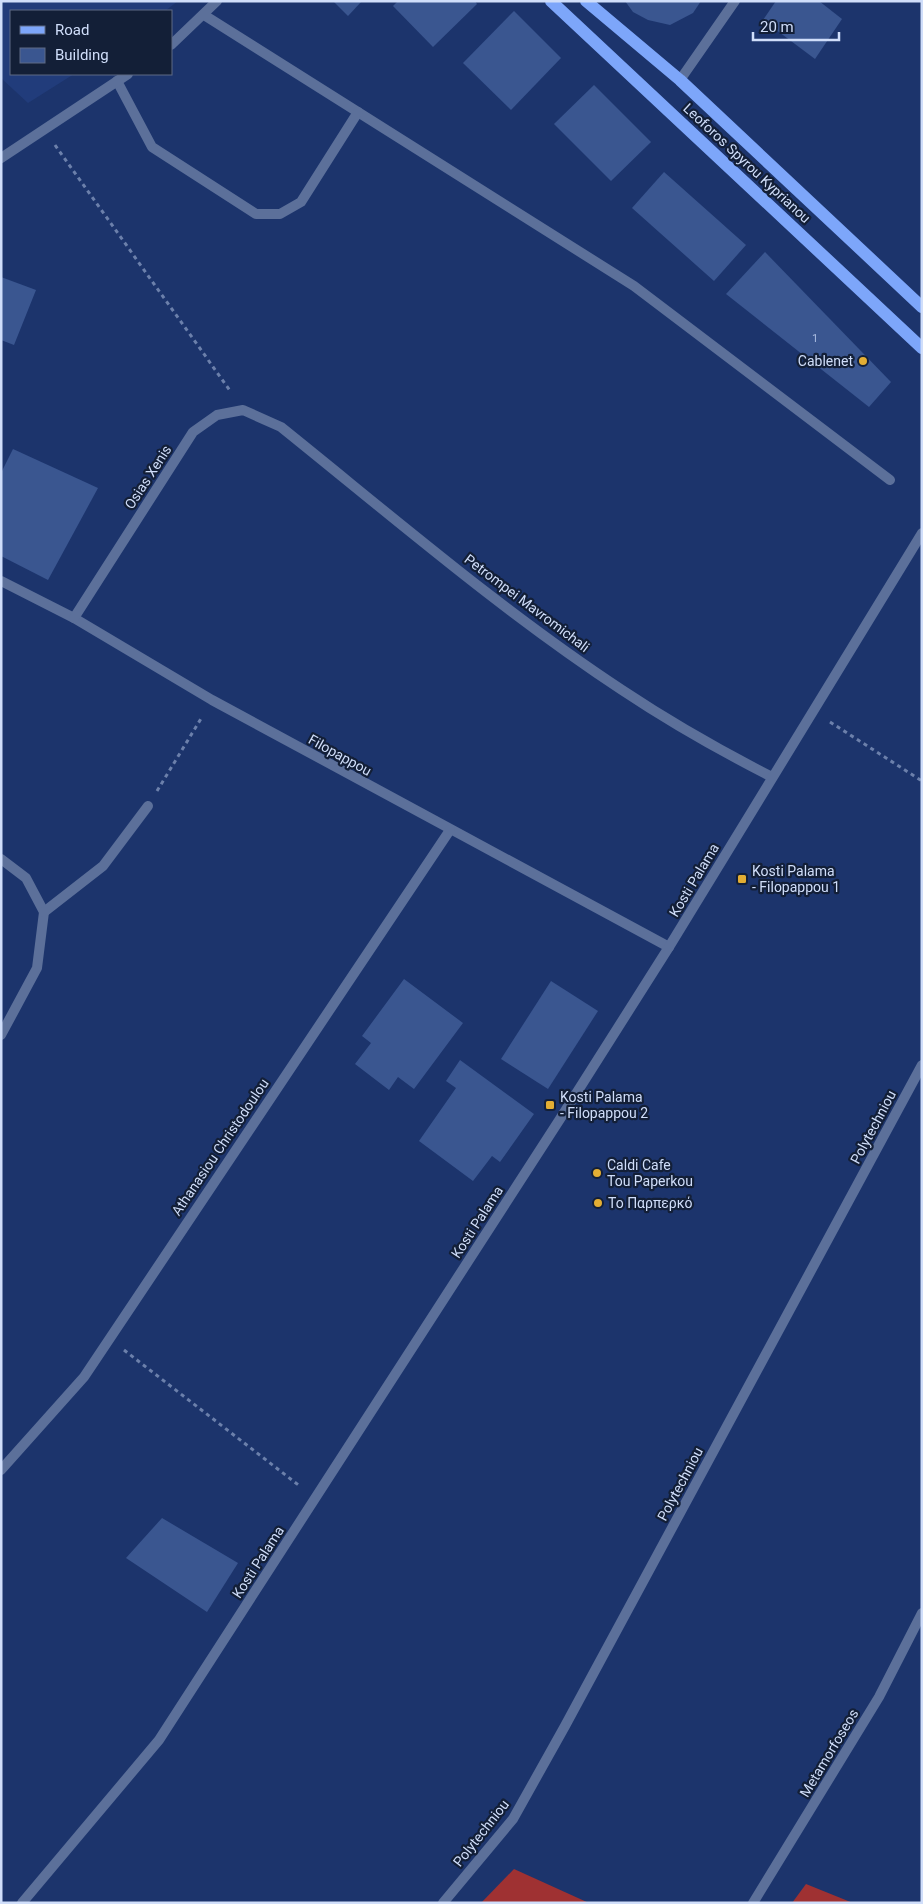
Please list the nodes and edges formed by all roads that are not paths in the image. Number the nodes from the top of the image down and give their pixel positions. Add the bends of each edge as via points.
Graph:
1 (218, 1) edge
2 (551, 1) edge
3 (586, 1) edge
4 (735, 1) edge
5 (204, 14) junction
6 (172, 44) edge
7 (127, 75) edge
8 (680, 80) junction
9 (117, 82) junction
10 (358, 112) junction
11 (1, 158) edge
12 (922, 307) edge
13 (922, 348) edge
14 (243, 410) joint
15 (890, 480) dead end
16 (922, 533) edge
17 (1, 581) edge
18 (74, 618) junction
19 (772, 777) junction
20 (148, 806) road end
21 (450, 830) junction
22 (1, 859) edge
23 (44, 912) junction
24 (669, 947) junction
25 (1, 1035) edge
26 (922, 1065) edge
27 (1, 1470) edge
28 (922, 1613) edge
29 (22, 1903) edge
30 (443, 1903) edge
31 (753, 1903) edge

1 - 5 street
2 - 13 main road, Leoforos Spyrou Kyprianou
3 - 8 main road, Leoforos Spyrou Kyprianou
4 - 8 street
5 - 6 street
5 - 10 street
7 - 9 street
8 - 12 main road, Leoforos Spyrou Kyprianou
9 - 10 street via 152,147 256,214 280,214 301,202
9 - 11 street
10 - 15 street via 634,286
14 - 18 street, Osias Xenis via 217,415 193,432
14 - 19 street, Petrompei Mavromichali via 281,427 520,618 622,691 721,751
16 - 19 street, Kosti Palama
17 - 18 street, Filopappou
18 - 21 street, Filopappou via 212,700
19 - 24 street, Kosti Palama
20 - 23 street via 103,866
21 - 24 street, Filopappou
21 - 27 street, Athanasiou Christodoulou via 84,1377
22 - 23 street via 26,878
23 - 25 street via 37,968
24 - 29 street, Kosti Palama via 159,1740
26 - 30 street, Polytechniou via 513,1819
28 - 31 street, Metamorfoseos via 879,1697

